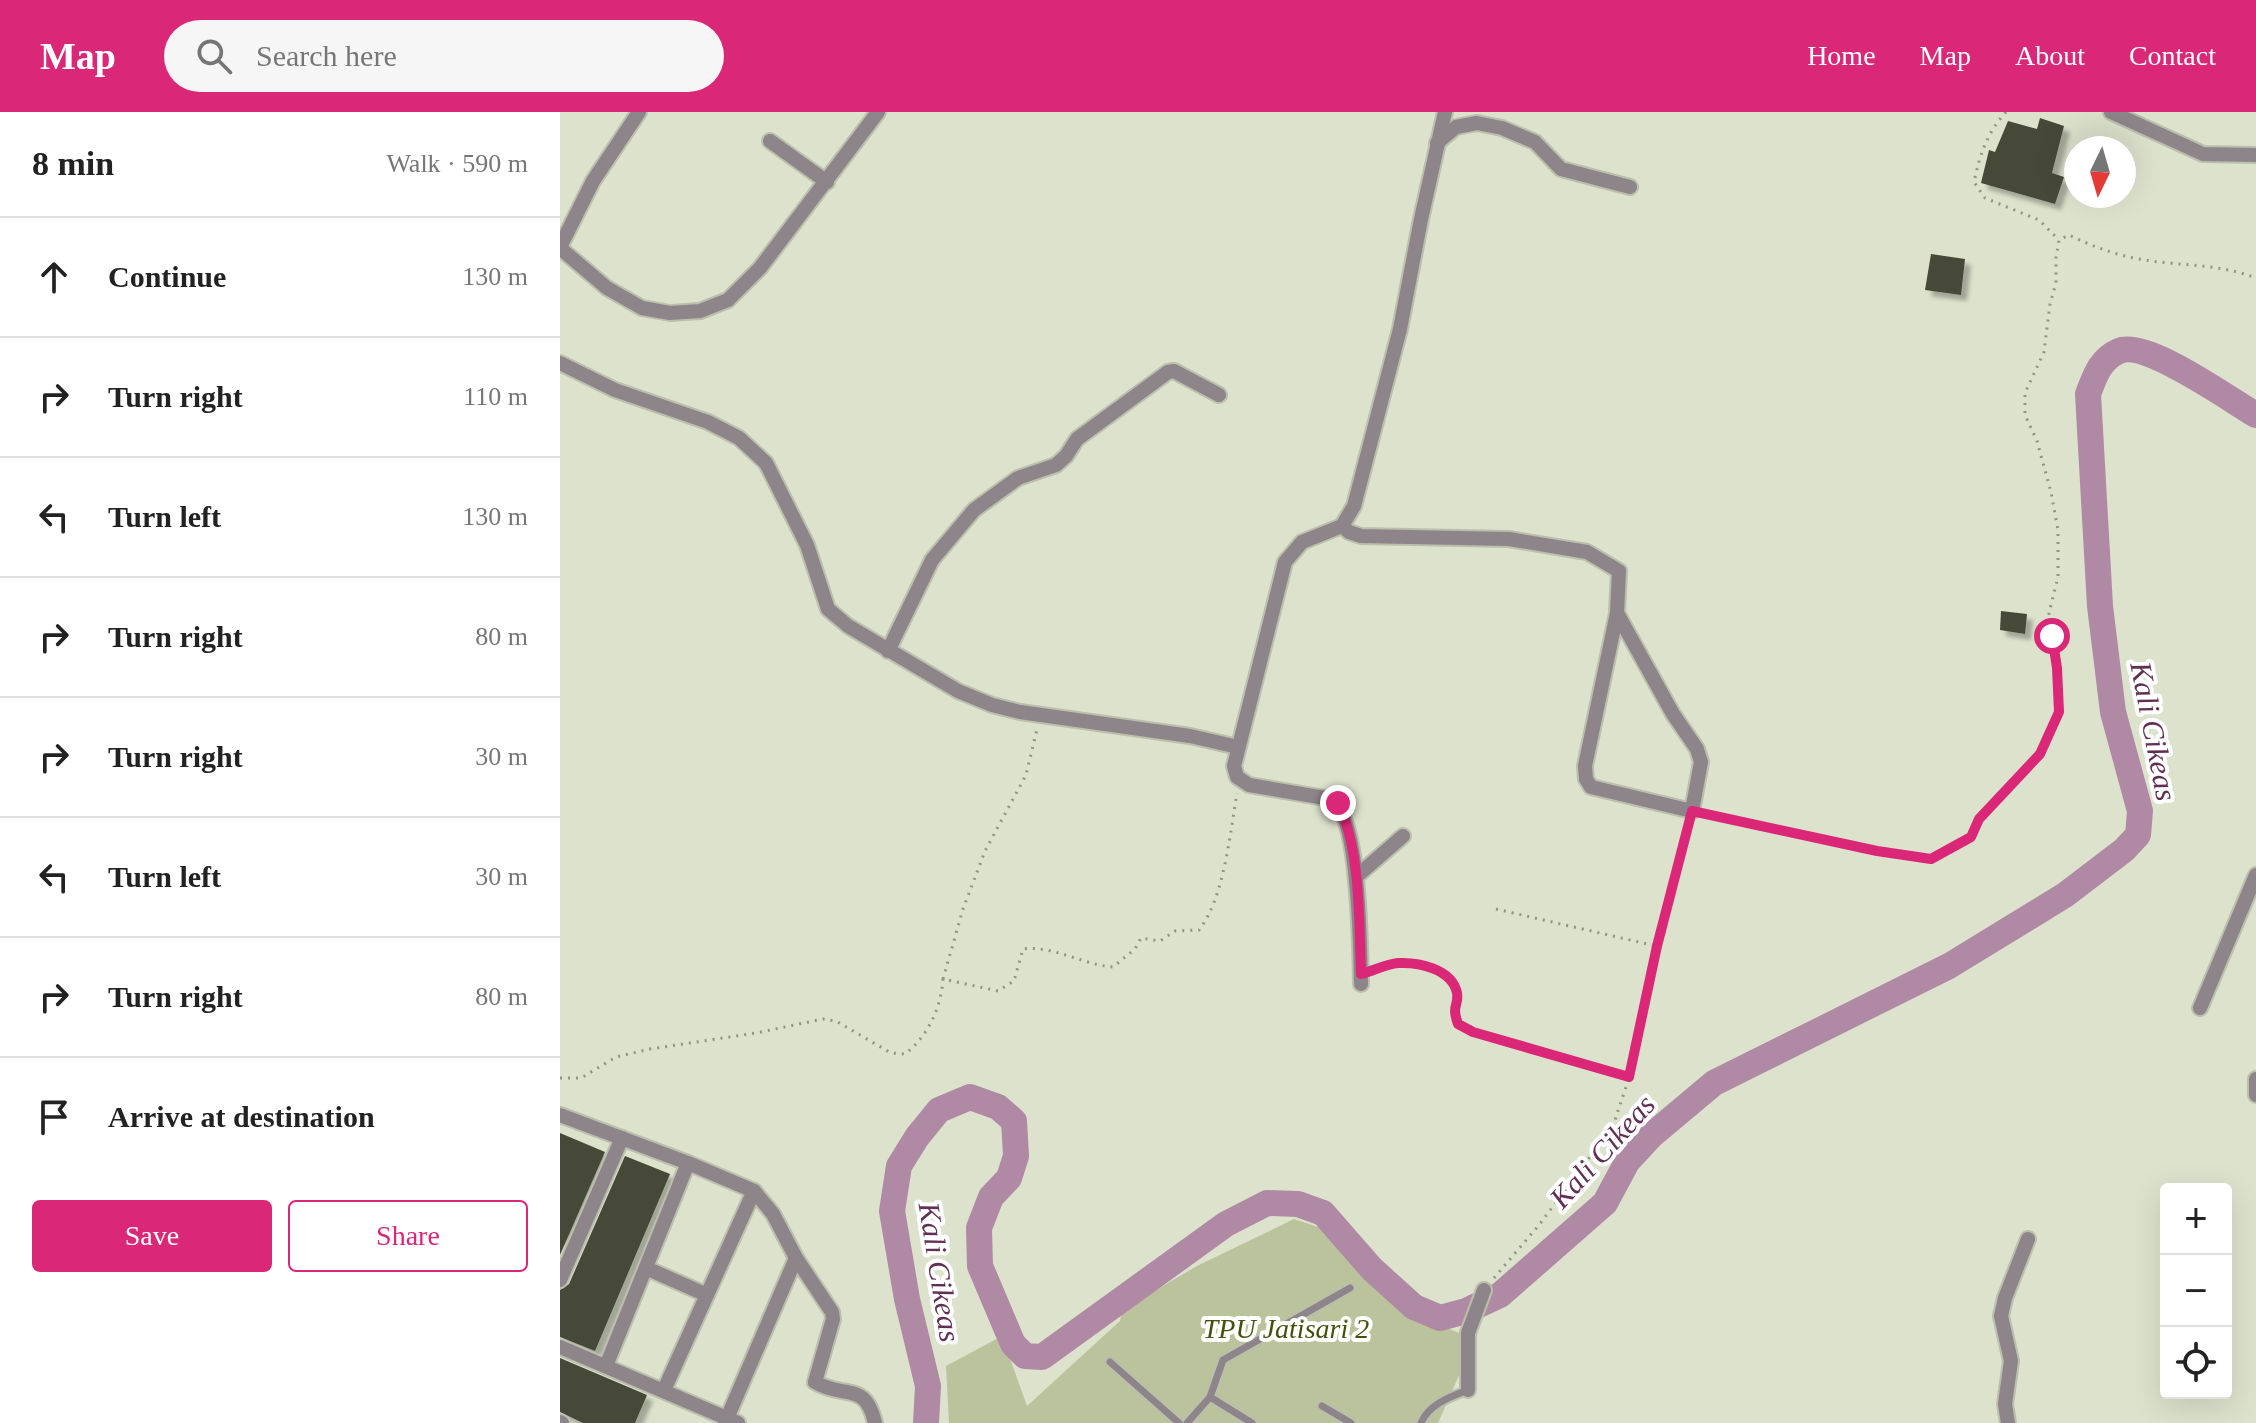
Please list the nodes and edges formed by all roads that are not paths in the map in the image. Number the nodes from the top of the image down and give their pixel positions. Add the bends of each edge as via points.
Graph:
1 (639, 112) edge
2 (878, 112) edge
3 (1445, 112) edge
4 (2111, 112) edge
5 (770, 141) dead end
6 (1437, 143) junction
7 (2256, 155) edge
8 (827, 182) junction
9 (1630, 187) dead end
10 (560, 247) edge
11 (560, 363) edge
12 (1219, 395) dead end
13 (1342, 526) junction
14 (1617, 613) junction
15 (888, 651) junction
16 (1238, 747) junction
17 (1403, 836) dead end
18 (2256, 875) edge
19 (1357, 876) junction
20 (1361, 979) road end
21 (2200, 1008) dead end
22 (2256, 1079) edge
23 (2256, 1095) edge
24 (560, 1115) edge
25 (622, 1138) junction
26 (688, 1163) junction
27 (754, 1191) junction
28 (2028, 1239) dead end
29 (796, 1258) junction
30 (646, 1268) junction
31 (560, 1280) edge
32 (1350, 1288) dead end
33 (1484, 1290) road end
34 (707, 1295) junction
35 (560, 1347) edge
36 (1110, 1362) dead end
37 (606, 1366) junction
38 (664, 1390) junction
39 (1468, 1390) joint
40 (1210, 1397) junction
41 (1322, 1406) dead end
42 (730, 1421) edge
43 (875, 1423) edge
44 (1179, 1423) edge
45 (1187, 1423) edge
46 (1252, 1423) edge
47 (1351, 1423) edge
48 (1421, 1423) edge
49 (2008, 1423) edge

1 - 10 street via 593,181
2 - 8 street
3 - 6 street
4 - 7 street via 2203,154
5 - 8 street
6 - 9 street via 1456,127 1477,123 1502,128 1535,142 1561,169
6 - 13 street via 1400,329 1357,496
8 - 10 street via 760,268 728,300 700,311 642,308 607,288
11 - 15 street via 739,438 766,463 807,545 828,609
12 - 15 street via 1168,372 1077,439 1056,465 1018,478 974,510 932,560
13 - 14 street via 1361,536 1509,539 1587,552 1619,571
13 - 16 street via 1302,542 1285,562
14 - 14 street via 1586,779 1591,787 1692,811 1701,762 1697,749
15 - 16 street via 992,705
16 - 19 street via 1234,766 1249,785 1338,803
17 - 19 street
18 - 21 street
19 - 20 street
22 - 23 street
24 - 25 street
25 - 26 street
25 - 31 street
26 - 27 street
26 - 30 street
27 - 29 street
27 - 34 street
28 - 49 street via 2001,1316 2011,1361
29 - 42 street
29 - 43 street via 832,1312 815,1382 863,1396
30 - 34 street
30 - 37 street
32 - 40 lane via 1223,1360
33 - 39 street via 1468,1333
34 - 38 street
35 - 37 street
36 - 44 lane
37 - 38 street
38 - 42 street
39 - 48 lane via 1442,1401 1424,1414
40 - 45 lane
40 - 46 lane
41 - 47 lane

